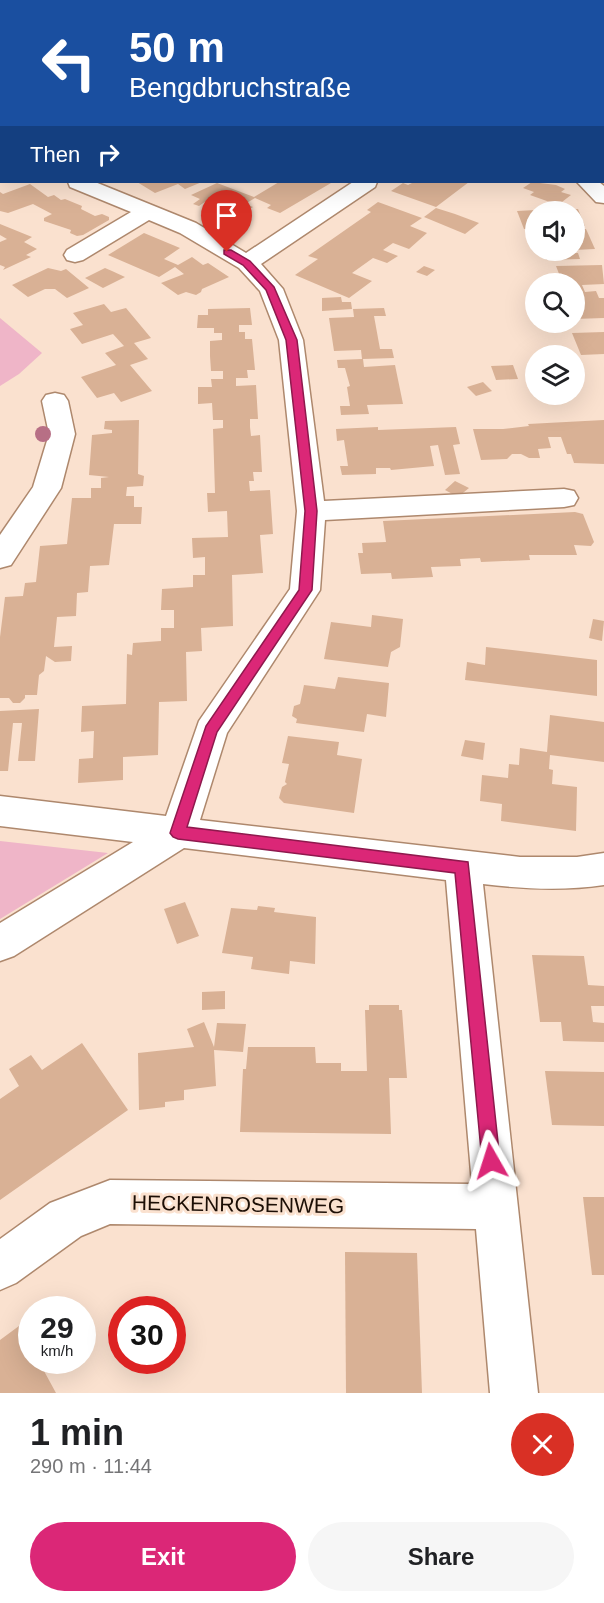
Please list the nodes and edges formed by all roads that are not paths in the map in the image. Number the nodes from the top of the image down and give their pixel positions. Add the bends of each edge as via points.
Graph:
1 (80, 183) edge
2 (367, 183) edge
3 (588, 183) edge
4 (604, 197) edge
5 (148, 211) junction
6 (75, 255) dead end
7 (247, 263) junction
8 (55, 401) dead end
9 (564, 498) dead end
10 (311, 511) junction
11 (0, 558) edge
12 (0, 811) edge
13 (178, 833) junction
14 (462, 867) junction
15 (604, 869) edge
16 (0, 944) edge
17 (496, 1207) junction
18 (0, 1267) edge
19 (514, 1393) edge

1 - 5 street
2 - 7 street
3 - 4 street
5 - 6 street
5 - 7 street via 188,228
7 - 10 street via 271,290 291,340
8 - 11 street via 62,434 47,488
9 - 10 street
10 - 13 street via 305,590 211,730
12 - 13 street
13 - 14 street
13 - 16 street
14 - 15 street via 519,873
14 - 17 street
17 - 18 street, HECKENROSENWEG via 110,1202 66,1219
17 - 19 street

